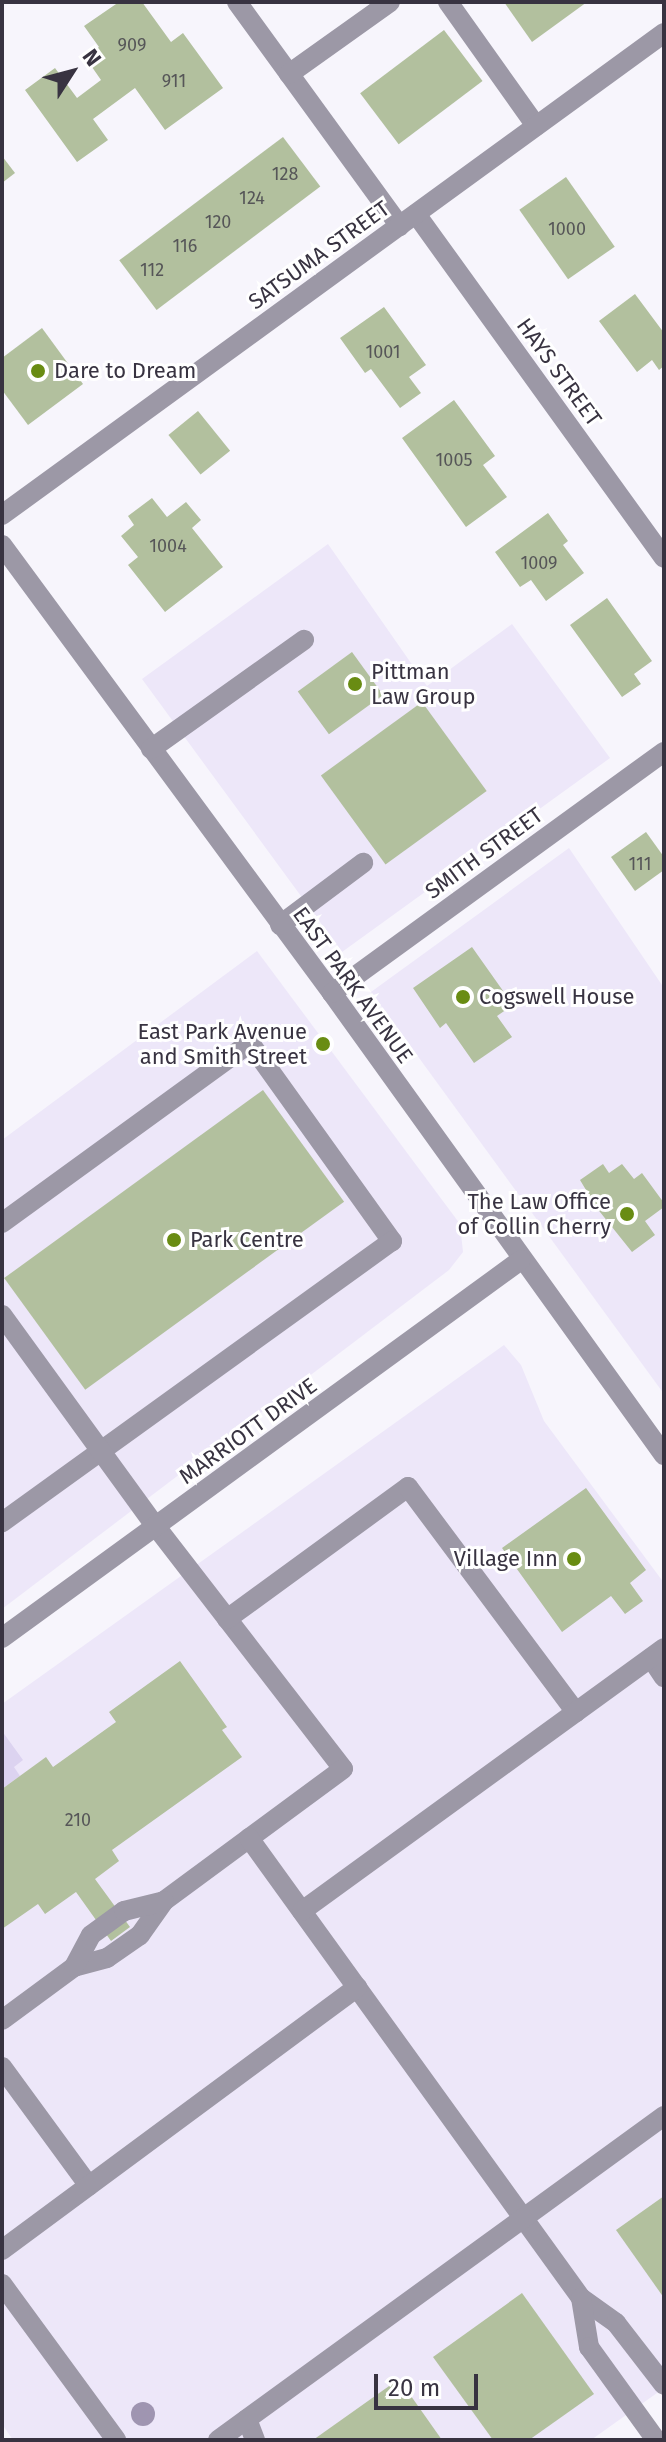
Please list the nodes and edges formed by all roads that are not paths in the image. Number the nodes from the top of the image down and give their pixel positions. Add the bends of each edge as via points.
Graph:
1 (237, 2) edge
2 (390, 2) edge
3 (448, 2) edge
4 (664, 33) edge
5 (289, 74) junction
6 (536, 126) junction
7 (408, 220) junction
8 (2, 515) edge
9 (2, 545) edge
10 (664, 558) edge
11 (304, 640) dead end
12 (151, 749) junction
13 (664, 752) edge
14 (363, 863) dead end
15 (280, 925) junction
16 (332, 993) junction
17 (2, 1223) edge
18 (521, 1260) junction
19 (2, 1315) edge
20 (101, 1451) junction
21 (664, 1455) edge
22 (2, 1522) edge
23 (157, 1528) junction
24 (227, 1619) junction
25 (2, 1638) edge
26 (657, 1653) edge
27 (664, 1677) edge
28 (576, 1712) junction
29 (249, 1838) junction
30 (164, 1901) junction
31 (302, 1911) junction
32 (74, 1967) junction
33 (357, 1987) junction
34 (2, 2020) edge
35 (2, 2067) edge
36 (664, 2116) edge
37 (89, 2186) junction
38 (524, 2217) junction
39 (2, 2250) edge
40 (2, 2284) edge
41 (581, 2298) junction
42 (664, 2385) edge
43 (247, 2419) junction
44 (116, 2440) edge
45 (218, 2440) edge
46 (255, 2440) edge
47 (656, 2440) edge

1 - 5 street, HAYS STREET
2 - 5 street
3 - 6 street
4 - 6 street, SATSUMA STREET
5 - 7 street, HAYS STREET
6 - 7 street, SATSUMA STREET
7 - 8 street, SATSUMA STREET
7 - 10 street, HAYS STREET
9 - 12 street, EAST PARK AVENUE
11 - 12 street
12 - 15 street, EAST PARK AVENUE
13 - 16 street, SMITH STREET
14 - 15 street
15 - 16 street, EAST PARK AVENUE
16 - 18 street, EAST PARK AVENUE
17 - 20 street via 250,1043 392,1241
18 - 21 street, EAST PARK AVENUE
18 - 23 street, MARRIOTT DRIVE
19 - 20 street
20 - 22 street
20 - 23 street
23 - 24 street
23 - 25 street, MARRIOTT DRIVE
24 - 28 street via 408,1487
24 - 29 street via 343,1769
26 - 27 street
26 - 28 street
28 - 31 street
29 - 30 street
29 - 31 street
30 - 32 street via 140,1935 107,1958
30 - 32 street via 124,1911 91,1935
31 - 33 street
32 - 34 street
33 - 37 street
33 - 38 street
35 - 37 street
36 - 38 street
37 - 39 street
38 - 41 street
38 - 43 street
40 - 44 street
41 - 42 street via 616,2323
41 - 47 street via 589,2347
43 - 45 street
43 - 46 street

